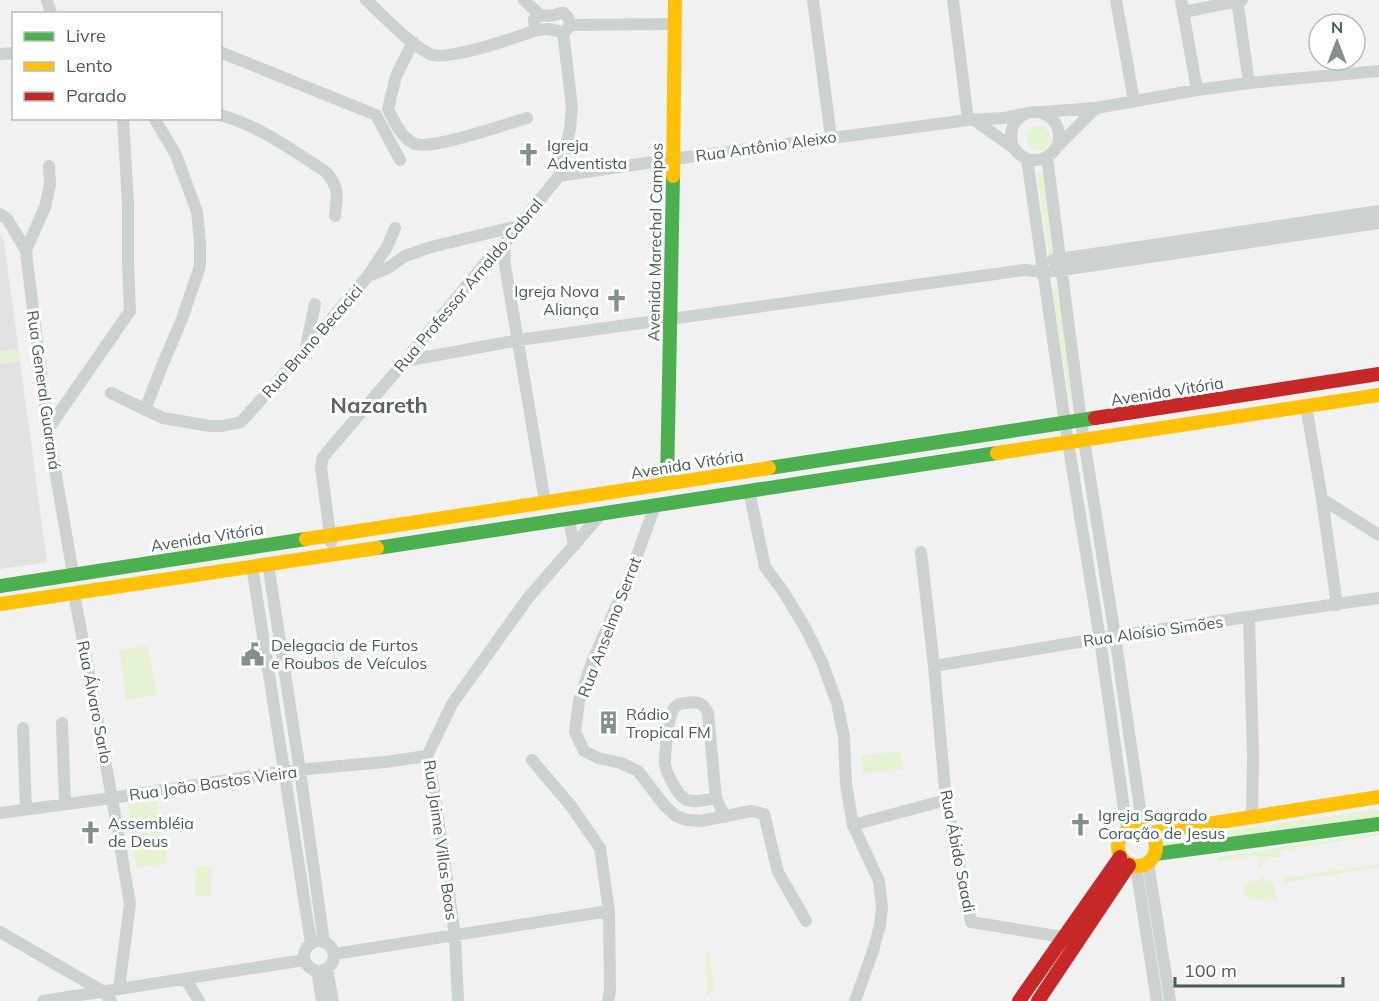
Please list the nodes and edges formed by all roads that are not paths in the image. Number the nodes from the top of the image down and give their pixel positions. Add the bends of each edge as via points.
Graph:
1 (366, 0) edge
2 (524, 0) edge
3 (565, 0) edge
4 (675, 0) edge
5 (813, 0) edge
6 (953, 0) edge
7 (1116, 0) edge
8 (1237, 0) edge
9 (1242, 0) edge
10 (1182, 6) edge
11 (564, 13) junction
12 (540, 15) junction
13 (675, 24) junction
14 (567, 28) junction
15 (537, 30) junction
16 (413, 42) junction
17 (222, 53) edge
18 (1379, 71) edge
19 (1249, 83) junction
20 (1197, 90) junction
21 (1134, 101) junction
22 (1096, 108) junction
23 (388, 109) junction
24 (1041, 112) junction
25 (1027, 113) junction
26 (222, 115) edge
27 (376, 115) junction
28 (526, 118) dead end
29 (123, 120) edge
30 (155, 120) edge
31 (970, 120) junction
32 (831, 137) junction
33 (1058, 146) junction
34 (1016, 150) junction
35 (1047, 157) junction
36 (673, 159) junction
37 (1027, 159) junction
38 (400, 160) dead end
39 (49, 166) dead end
40 (559, 176) junction
41 (1379, 211) edge
42 (0, 214) edge
43 (335, 216) dead end
44 (1379, 223) edge
45 (518, 226) junction
46 (395, 228) dead end
47 (504, 244) junction
48 (26, 249) junction
49 (485, 263) junction
50 (1061, 264) junction
51 (505, 266) junction
52 (1043, 267) junction
53 (367, 277) junction
54 (315, 304) dead end
55 (671, 318) junction
56 (519, 340) junction
57 (306, 349) junction
58 (405, 361) junction
59 (1379, 374) edge
60 (111, 393) dead end
61 (1379, 395) edge
62 (1306, 406) junction
63 (145, 410) junction
64 (1081, 421) junction
65 (1065, 423) junction
66 (48, 429) junction
67 (1084, 440) junction
68 (1068, 442) junction
69 (667, 483) junction
70 (749, 491) junction
71 (1322, 499) junction
72 (545, 502) junction
73 (655, 506) junction
74 (636, 509) junction
75 (601, 514) junction
76 (568, 519) junction
77 (330, 535) junction
78 (1379, 535) edge
79 (574, 546) junction
80 (921, 552) dead end
81 (333, 555) junction
82 (268, 564) junction
83 (252, 566) junction
84 (73, 574) junction
85 (0, 585) edge
86 (74, 593) junction
87 (1379, 598) edge
88 (0, 604) edge
89 (1337, 605) junction
90 (1249, 618) junction
91 (1116, 636) junction
92 (1100, 639) junction
93 (935, 669) junction
94 (62, 723) dead end
95 (24, 728) dead end
96 (427, 756) junction
97 (532, 760) dead end
98 (285, 771) junction
99 (300, 771) junction
100 (1379, 797) edge
101 (112, 798) junction
102 (716, 798) junction
103 (946, 800) junction
104 (64, 804) junction
105 (26, 809) junction
106 (0, 813) edge
107 (725, 816) junction
108 (1252, 818) junction
109 (1379, 824) edge
110 (853, 825) junction
111 (1126, 830) junction
112 (1146, 831) junction
113 (1138, 861) junction
114 (609, 911) junction
115 (806, 921) dead end
116 (0, 932) edge
117 (454, 936) junction
118 (1072, 939) junction
119 (317, 943) junction
120 (334, 954) junction
121 (304, 960) junction
122 (322, 970) junction
123 (186, 980) junction
124 (119, 989) junction
125 (107, 996) edge
126 (43, 1001) edge
127 (199, 1001) edge
128 (322, 1001) edge
129 (333, 1001) edge
130 (458, 1001) edge
131 (608, 1001) edge
132 (855, 1001) edge
133 (1019, 1001) edge
134 (1038, 1001) edge
135 (1157, 1001) edge
136 (1170, 1001) edge

1 - 16 street
2 - 12 street
3 - 11 street
4 - 13 main road, Avenida Marechal Campos
5 - 32 street
6 - 31 street
7 - 21 street
8 - 9 street
8 - 10 street
8 - 19 street
10 - 20 street
11 - 12 street
11 - 14 street, Rua Professor Arnaldo Cabral
12 - 15 street via 534,20
13 - 14 street
13 - 36 main road, Avenida Marechal Campos
14 - 15 street
14 - 40 street, Rua Professor Arnaldo Cabral via 572,107
15 - 16 street via 454,54 432,55
16 - 23 street via 396,76
17 - 27 street
18 - 19 street
19 - 20 street
20 - 21 street
21 - 22 street
22 - 24 street
22 - 33 street
23 - 27 street
23 - 28 street via 405,137 414,144 425,145
24 - 25 street
24 - 33 street via 1056,121
25 - 31 street, Rua Antônio Aleixo
25 - 34 street via 1019,117 1011,133
26 - 43 street via 261,130 326,172 334,181 337,194
27 - 38 street
29 - 66 street via 130,311
30 - 63 street via 176,155 197,212 200,266
31 - 32 street, Rua Antônio Aleixo
31 - 34 street
32 - 36 street, Rua Antônio Aleixo
33 - 35 street
34 - 37 street
35 - 37 street
35 - 50 street
36 - 40 street, Rua Antônio Aleixo
36 - 55 main road, Avenida Marechal Campos
37 - 52 street
39 - 48 street via 45,207
40 - 45 street, Rua Professor Arnaldo Cabral
41 - 50 street
42 - 48 street, Rua General Guaraná
44 - 50 street
45 - 47 street, Rua Professor Arnaldo Cabral
45 - 53 street, Rua Bruno Becacici via 405,256
46 - 53 street
47 - 49 street, Rua Professor Arnaldo Cabral
47 - 51 street
48 - 66 street, Rua General Guaraná
49 - 51 street
49 - 58 street, Rua Professor Arnaldo Cabral
50 - 52 street
50 - 64 street
51 - 56 street
52 - 55 street
52 - 65 street
53 - 57 street, Rua Bruno Becacici
54 - 57 street
55 - 56 street
55 - 69 main road, Avenida Marechal Campos
56 - 58 street
56 - 72 street
57 - 63 street, Rua Bruno Becacici via 241,422 210,426 163,418
58 - 77 street, Rua Professor Arnaldo Cabral via 323,457
59 - 64 main road, Avenida Vitória
60 - 63 street, Rua Bruno Becacici
61 - 62 main road
62 - 67 main road
62 - 71 street
64 - 65 main road, Avenida Vitória
64 - 67 street
65 - 68 street
65 - 69 main road, Avenida Vitória
66 - 84 street, Rua General Guaraná
67 - 68 main road
67 - 91 street
68 - 70 main road
68 - 92 street
69 - 72 main road, Avenida Vitória
69 - 74 main road via 660,499
70 - 73 main road
70 - 110 street via 765,567 806,629 837,703
71 - 78 street
71 - 89 street
72 - 77 main road, Avenida Vitória
73 - 74 main road
73 - 107 street, Rua Anselmo Serrat via 592,662 579,701 575,732 584,751 638,771 676,816 700,821
74 - 75 main road
75 - 76 main road
75 - 79 street, Rua Jaime Villas Boas
76 - 79 street
76 - 81 main road
77 - 81 street, Rua Professor Arnaldo Cabral
77 - 84 main road, Avenida Vitória
79 - 96 street, Rua Jaime Villas Boas via 528,598 489,651 452,704
80 - 93 street, Rua Ábido Saadi
81 - 82 main road
82 - 83 main road
82 - 99 street
83 - 86 main road
83 - 98 street
84 - 85 main road, Avenida Vitória
86 - 88 main road
86 - 101 street, Rua Álvaro Sarlo
87 - 89 street, Rua Aloísio Simões
89 - 90 street, Rua Aloísio Simões
90 - 91 street, Rua Aloísio Simões
90 - 108 street
91 - 92 street, Rua Aloísio Simões
91 - 112 street
92 - 93 street, Rua Aloísio Simões
92 - 111 street
93 - 103 street, Rua Ábido Saadi
94 - 104 street
95 - 105 street
96 - 99 street, Rua João Bastos Vieira
96 - 117 street, Rua Jaime Villas Boas
97 - 114 street via 600,848
98 - 99 street, Rua João Bastos Vieira
98 - 101 street, Rua João Bastos Vieira
98 - 119 street
99 - 119 street
100 - 108 main road
101 - 104 street, Rua João Bastos Vieira
101 - 124 street, Rua Álvaro Sarlo via 130,904
102 - 102 street via 708,713 705,706 695,701 678,704 669,726 667,772 685,799
102 - 107 street
103 - 110 street
103 - 118 street, Rua Ábido Saadi via 971,922
104 - 105 street, Rua João Bastos Vieira
105 - 106 street, Rua João Bastos Vieira
107 - 115 street, Rua Anselmo Serrat via 751,811 764,814 778,872
108 - 112 main road
109 - 113 main road
110 - 132 street via 879,881 882,907 873,951
111 - 112 main road
111 - 113 main road via 1117,849
112 - 113 main road via 1155,841
113 - 118 main road via 1075,921
113 - 135 street
113 - 136 street
114 - 117 street
114 - 131 street
116 - 125 street
117 - 120 street
117 - 130 street, Rua Jaime Villas Boas
118 - 133 main road
118 - 134 main road
119 - 120 street via 330,946
119 - 121 street via 307,946
120 - 122 street via 332,965
121 - 122 street via 312,970
121 - 123 street
122 - 128 street
122 - 129 street
123 - 124 street
123 - 127 street
124 - 125 street
125 - 126 street

